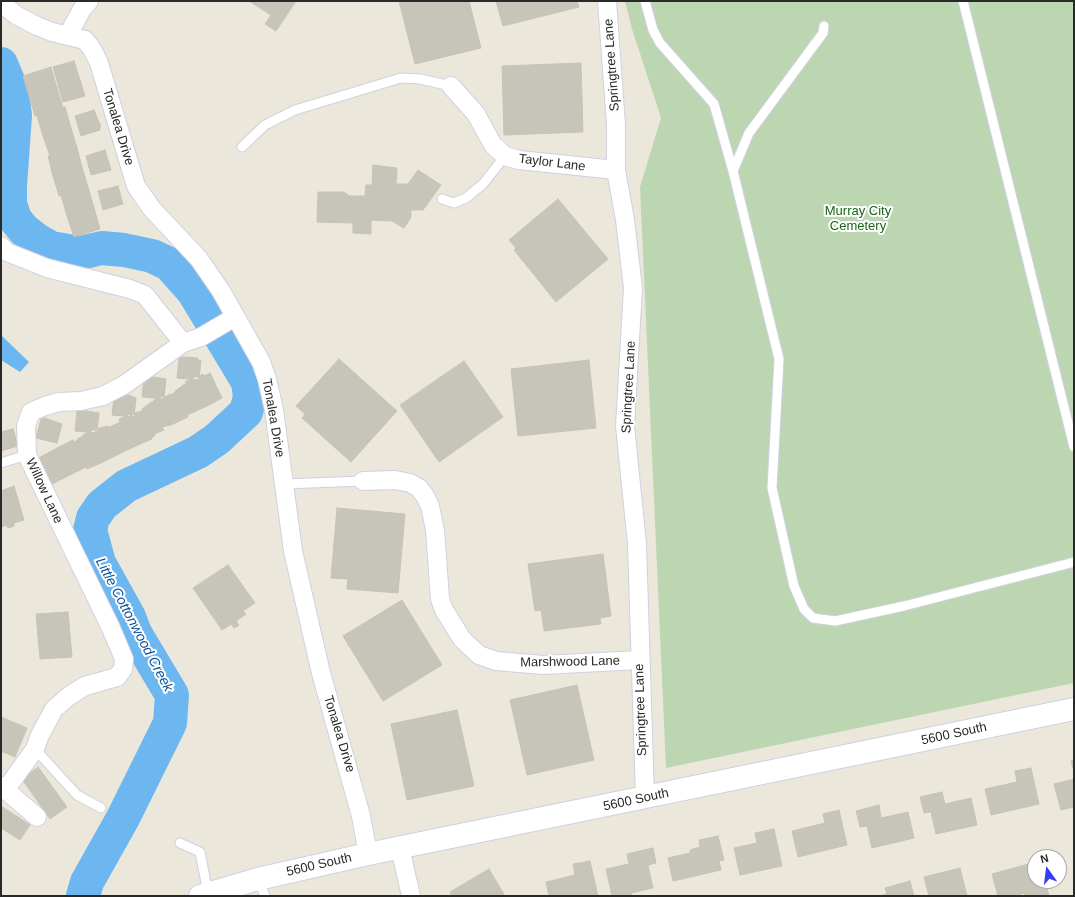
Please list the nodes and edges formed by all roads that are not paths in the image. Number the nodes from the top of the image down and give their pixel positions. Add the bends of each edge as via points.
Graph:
1 (90, 1) edge
2 (607, 1) edge
3 (645, 1) edge
4 (963, 1) edge
5 (1, 3) edge
6 (824, 26) dead end
7 (68, 35) junction
8 (451, 86) joint
9 (242, 147) dead end
10 (505, 156) junction
11 (616, 170) junction
12 (733, 171) junction
13 (442, 200) dead end
14 (1, 246) edge
15 (230, 320) junction
16 (183, 344) junction
17 (1074, 447) edge
18 (27, 455) junction
19 (1, 463) edge
20 (363, 481) joint
21 (284, 484) junction
22 (1074, 562) edge
23 (640, 660) junction
24 (1074, 709) edge
25 (35, 750) junction
26 (3, 787) edge
27 (645, 798) junction
28 (101, 808) dead end
29 (37, 817) dead end
30 (180, 843) dead end
31 (400, 848) junction
32 (368, 854) junction
33 (262, 888) edge
34 (204, 894) edge
35 (411, 896) edge

1 - 7 street via 82,9
2 - 11 street, Springtree Lane via 616,125
3 - 12 lane via 653,30 660,43 714,104
4 - 17 lane
5 - 7 street, Tonalea Drive via 16,15 37,26
6 - 12 lane via 823,32 749,133
7 - 15 street, Tonalea Drive via 85,40 95,56 136,186 152,209 199,259 222,291
8 - 9 lane via 420,79 401,78 295,110 265,125
8 - 10 street, Taylor Lane via 476,114 493,145
10 - 11 street, Taylor Lane via 519,160
10 - 13 lane via 483,184 466,198 454,203
11 - 23 street, Springtree Lane via 633,288 625,426 637,544
12 - 22 lane via 779,359 772,488 794,586 804,609 813,618 836,621
14 - 16 street via 7,252 47,268 145,295
15 - 16 street
15 - 21 street, Tonalea Drive via 262,362 268,379
16 - 18 street, Willow Lane via 124,385 103,396 59,402 31,412 26,426
18 - 19 lane
18 - 25 street, Willow Lane via 124,659 123,669 117,676 85,686 68,696 54,709 38,737
20 - 21 lane
20 - 23 street, Marshwood Lane via 395,480 410,483 419,488 425,496 435,530 440,599 462,639 479,655 496,661 524,665
21 - 32 street, Tonalea Drive via 293,551 334,723 362,816
23 - 27 street, Springtree Lane
24 - 27 street, 5600 South
25 - 26 street, Willow Lane
25 - 28 lane via 78,794
26 - 29 street, Willow Lane
27 - 31 street, 5600 South
30 - 34 lane via 200,852
31 - 32 street, 5600 South
31 - 35 street
32 - 33 street, 5600 South
33 - 34 street, 5600 South

